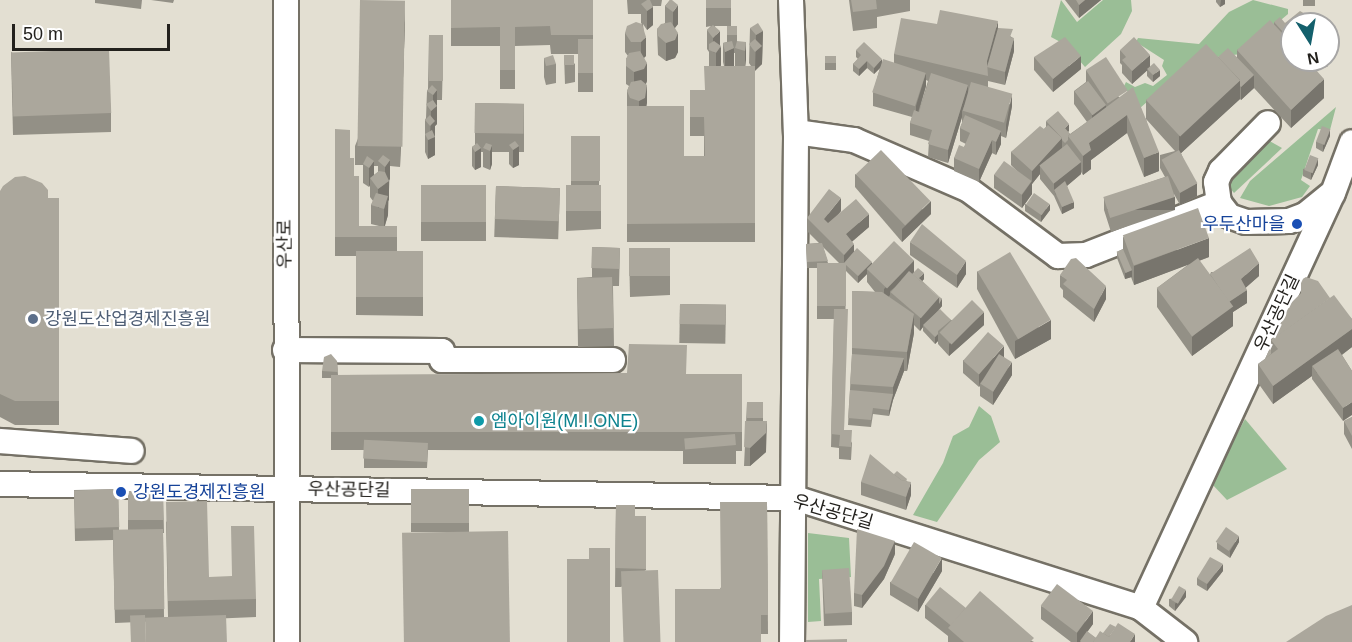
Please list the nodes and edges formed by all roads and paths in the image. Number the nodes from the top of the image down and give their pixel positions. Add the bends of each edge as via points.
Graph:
1 (286, 0) edge
2 (791, 0) edge
3 (1268, 123) dead end
4 (796, 132) junction
5 (1352, 142) edge
6 (1342, 190) edge
7 (1219, 203) junction
8 (285, 350) junction
9 (613, 360) dead end
10 (0, 441) edge
11 (132, 450) dead end
12 (0, 484) edge
13 (285, 488) junction
14 (795, 498) junction
15 (1141, 608) junction
16 (287, 642) edge
17 (792, 642) edge
18 (1185, 642) edge

1 - 8 street, 우산로
2 - 4 street
3 - 7 street via 1221,171 1216,182
4 - 7 street via 854,140 969,190 1058,256 1086,255
4 - 14 street
5 - 6 street, 우산공단길
6 - 7 street via 1305,215 1288,221 1246,222 1229,216
6 - 15 street, 우산공단길
8 - 9 street via 442,351 442,360
8 - 13 street, 우산로
10 - 11 street
12 - 13 street, 우산공단길
13 - 14 street, 우산공단길
13 - 16 street, 우산로
14 - 15 street, 우산공단길
14 - 17 street
15 - 18 street

